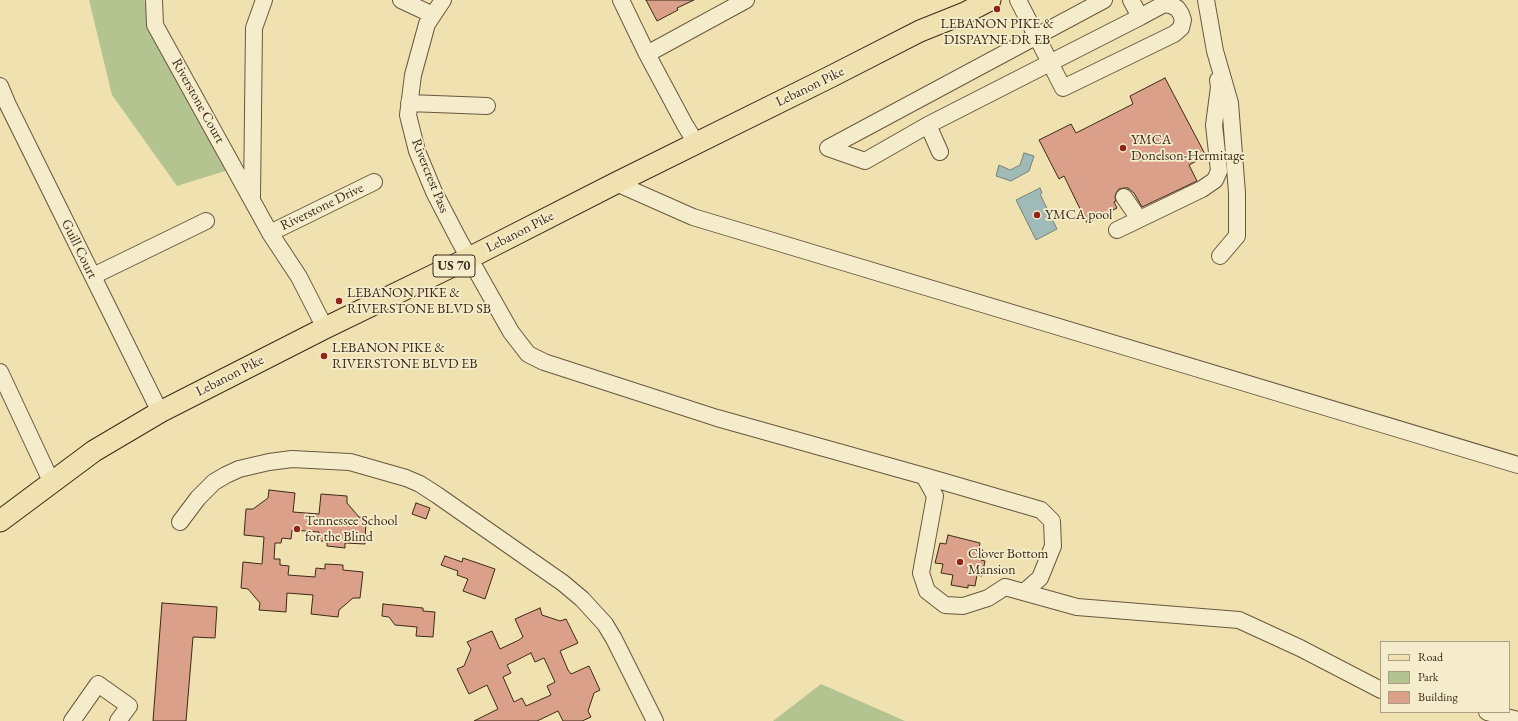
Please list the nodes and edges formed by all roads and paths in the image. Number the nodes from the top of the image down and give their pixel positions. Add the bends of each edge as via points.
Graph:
1 (154, 0) edge
2 (264, 0) edge
3 (401, 0) edge
4 (442, 0) edge
5 (621, 0) edge
6 (746, 0) edge
7 (990, 0) edge
8 (1018, 0) edge
9 (1104, 0) edge
10 (1131, 0) edge
11 (1206, 0) edge
12 (433, 15) junction
13 (1140, 17) junction
14 (1037, 36) junction
15 (1215, 51) junction
16 (647, 54) junction
17 (1051, 63) junction
18 (0, 86) edge
19 (409, 103) junction
20 (487, 106) dead end
21 (928, 125) junction
22 (696, 143) junction
23 (940, 152) dead end
24 (374, 182) dead end
25 (616, 183) junction
26 (1124, 197) dead end
27 (252, 198) junction
28 (1139, 219) junction
29 (206, 221) dead end
30 (1117, 230) dead end
31 (270, 233) junction
32 (1220, 256) dead end
33 (469, 258) junction
34 (93, 276) junction
35 (325, 328) junction
36 (0, 372) edge
37 (160, 412) junction
38 (1518, 465) edge
39 (924, 476) junction
40 (52, 482) junction
41 (0, 521) edge
42 (180, 522) dead end
43 (1024, 592) junction
44 (1380, 689) edge
45 (1491, 713) edge
46 (1514, 719) edge
47 (72, 721) edge
48 (118, 721) edge
49 (656, 721) edge

1 - 27 street, Riverstone Court via 155,25
2 - 27 street, Riverstone Court via 254,28
3 - 12 street
4 - 12 street, Rivercrest Pass
5 - 16 street
6 - 16 street
7 - 22 main road, Lebanon Pike / US 70 via 920,31
8 - 14 street
9 - 14 street
10 - 13 street
11 - 15 street
12 - 19 street, Rivercrest Pass via 427,24 413,75
13 - 17 street
13 - 17 street via 1164,4 1177,8 1183,20 1181,28 1174,34 1063,88
14 - 17 street
14 - 21 street via 828,148 865,161
15 - 28 street via 1219,87 1214,125 1219,171 1215,180 1202,189 1182,195
15 - 32 street via 1230,103 1237,194 1236,236
16 - 22 street
17 - 21 street
18 - 34 street, Guill Court
19 - 20 street
19 - 33 street, Rivercrest Pass via 408,115 417,152 434,192
21 - 23 street
22 - 25 main road, Lebanon Pike / US 70
24 - 31 street, Riverstone Drive
25 - 33 main road, Lebanon Pike / US 70
25 - 38 street via 693,217
26 - 28 street
27 - 31 street, Riverstone Court
28 - 30 street
29 - 34 street
31 - 35 street, Riverstone Court via 299,277
33 - 35 main road, Lebanon Pike / US 70
33 - 39 street, Rivercrest Pass via 511,332 528,354 544,362 717,418
34 - 37 street, Guill Court
35 - 37 main road, Lebanon Pike / US 70
36 - 40 street
37 - 40 main road, Lebanon Pike / US 70 via 94,451
39 - 43 street, Rivercrest Pass via 1041,510 1052,521 1053,546 1040,578
39 - 43 street via 935,496 921,573 927,591 946,605 963,606 988,598 1005,587
40 - 41 main road, Lebanon Pike / US 70
42 - 49 street via 214,482 239,469 269,462 292,459 350,462 406,478 437,495 582,599 614,639
43 - 44 street via 1077,607 1240,620
45 - 46 street
47 - 48 street via 98,684 129,706

